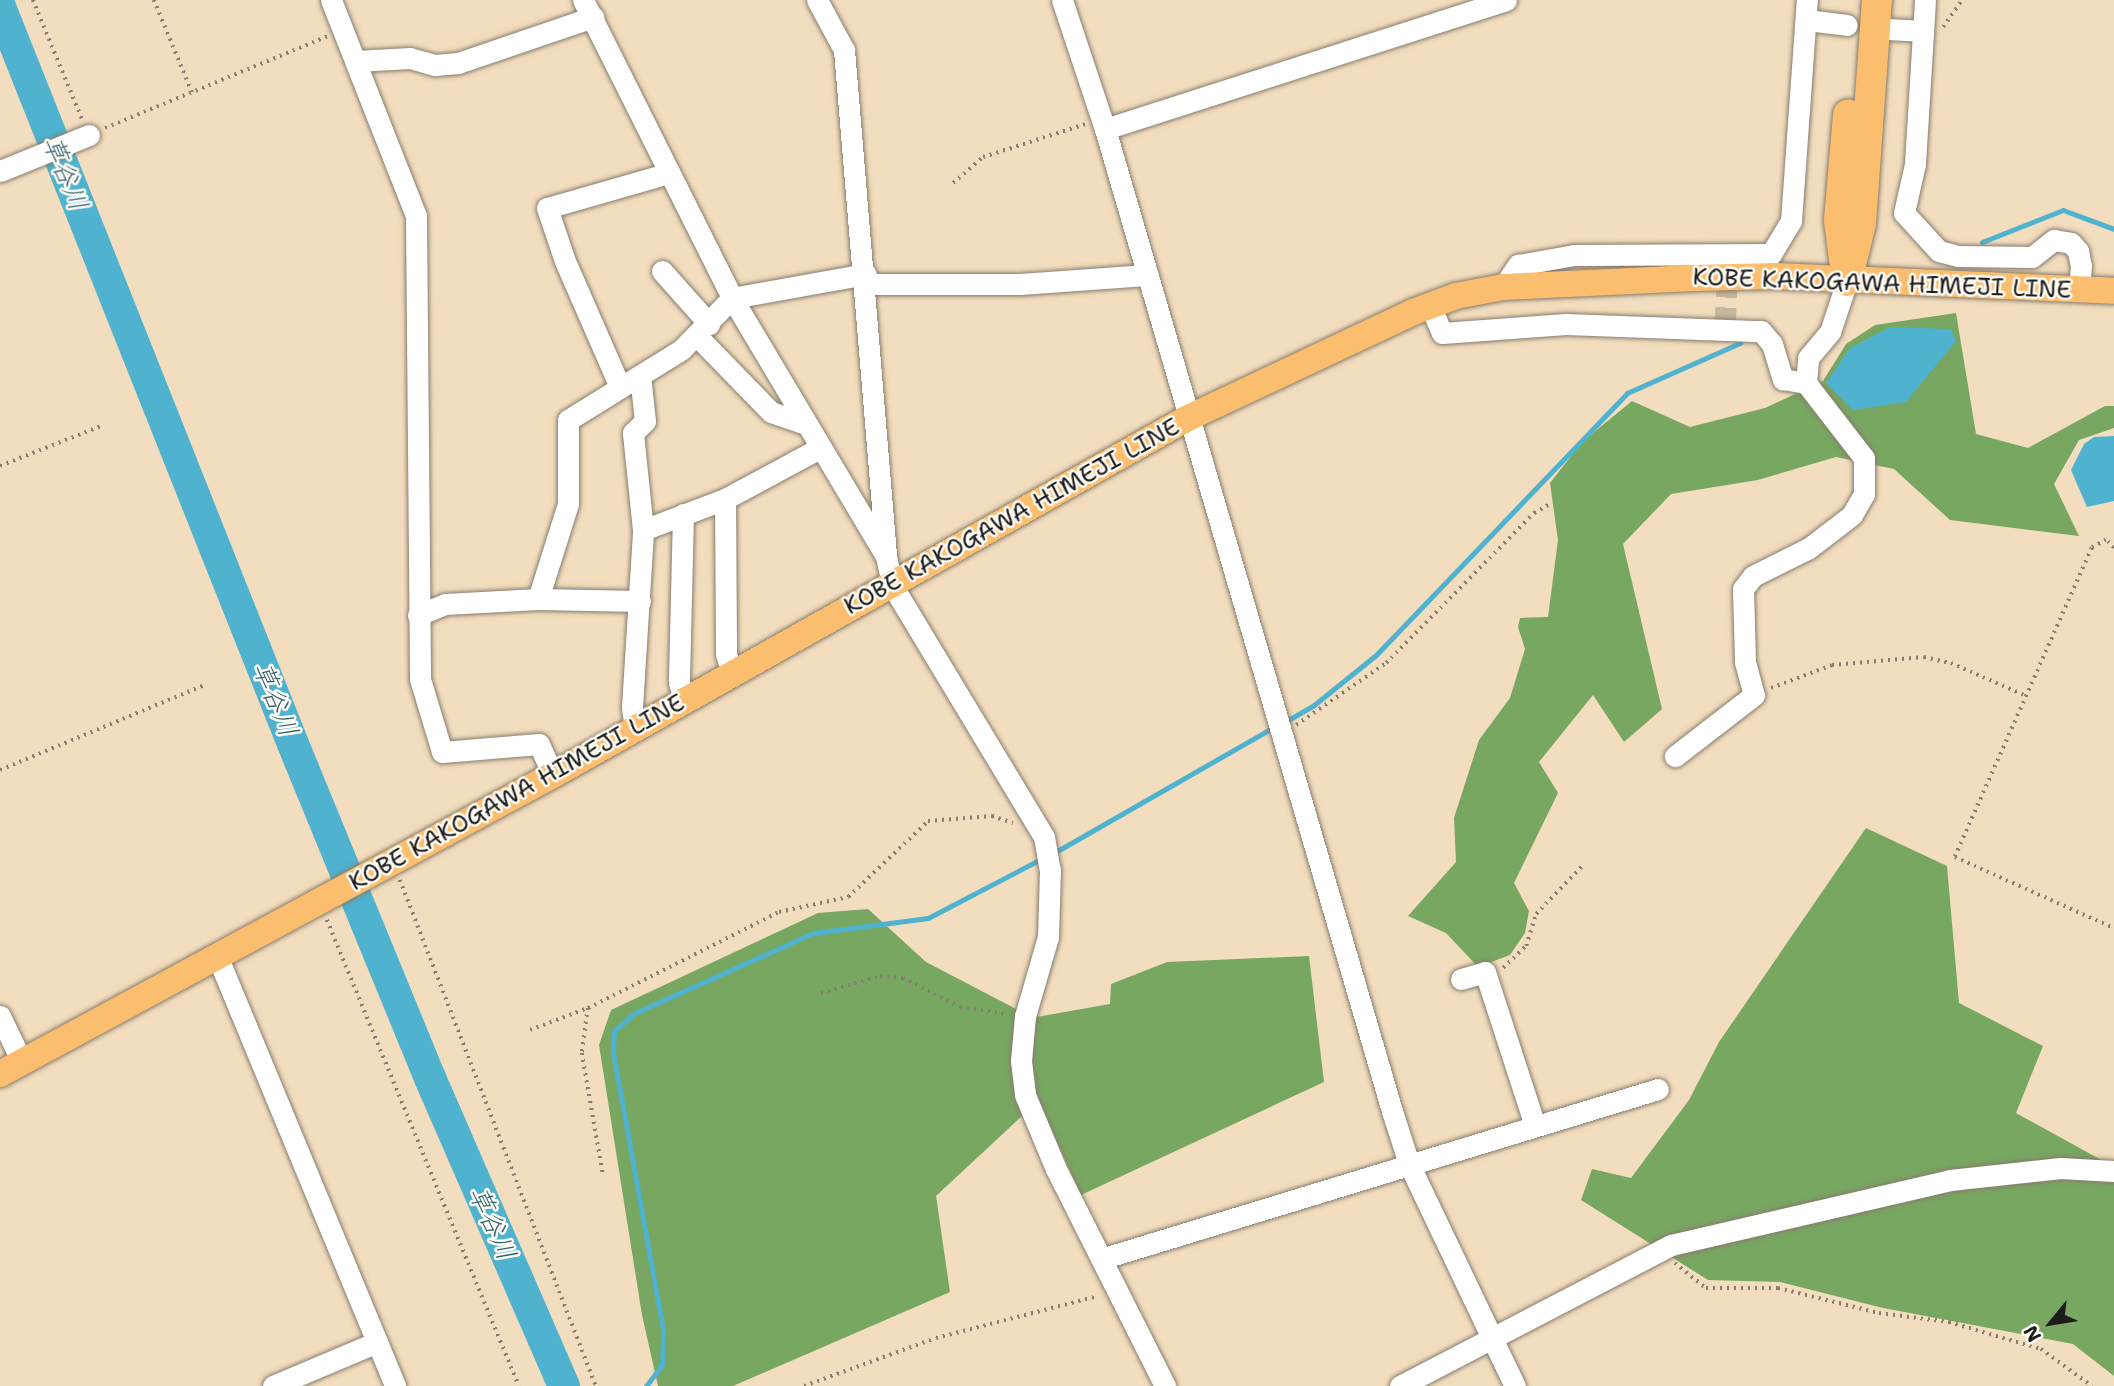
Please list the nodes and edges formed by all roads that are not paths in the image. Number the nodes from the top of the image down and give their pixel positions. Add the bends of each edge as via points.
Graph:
1 (331, 0) edge
2 (817, 0) edge
3 (1062, 0) edge
4 (1506, 0) edge
5 (1877, 0) edge
6 (1925, 0) edge
7 (588, 8) edge
8 (1807, 10) edge
9 (1852, 12) edge
10 (1887, 29) dead end
11 (1920, 31) junction
12 (356, 61) junction
13 (1103, 124) junction
14 (89, 135) road end
15 (0, 171) edge
16 (669, 173) junction
17 (662, 271) dead end
18 (1147, 275) junction
19 (866, 279) junction
20 (1847, 281) junction
21 (1503, 286) junction
22 (2079, 289) junction
23 (2114, 290) edge
24 (732, 298) junction
25 (1430, 305) junction
26 (703, 330) junction
27 (640, 375) junction
28 (1806, 383) junction
29 (620, 387) junction
30 (1186, 419) junction
31 (803, 423) junction
32 (818, 449) junction
33 (725, 499) junction
34 (683, 514) junction
35 (643, 530) junction
36 (886, 556) junction
37 (891, 585) junction
38 (538, 599) junction
39 (640, 601) junction
40 (418, 615) junction
41 (733, 674) junction
42 (684, 701) junction
43 (635, 729) junction
44 (1675, 756) dead end
45 (553, 775) junction
46 (218, 958) junction
47 (1461, 979) dead end
48 (0, 1016) edge
49 (11, 1068) edge
50 (1658, 1089) dead end
51 (1535, 1126) junction
52 (1409, 1164) junction
53 (2114, 1171) edge
54 (1104, 1258) junction
55 (1490, 1339) junction
56 (377, 1342) junction
57 (273, 1386) edge
58 (395, 1386) edge
59 (1165, 1386) edge
60 (1400, 1386) edge
61 (1515, 1386) edge

1 - 12 street
2 - 19 street via 844,50 854,197
3 - 13 street
4 - 13 street
5 - 20 highway via 1860,223
6 - 11 street
7 - 12 street via 458,63 435,65 410,58
7 - 16 street
8 - 9 street
8 - 21 street via 1791,221 1771,254 1574,255 1518,265
9 - 20 highway via 1839,220
10 - 11 street
11 - 22 street via 1915,163 1904,213 1939,251 1958,256 2032,257 2054,240 2071,243 2081,267
12 - 40 street via 416,216
13 - 18 street
14 - 15 street
16 - 24 street
16 - 29 street via 547,208
17 - 26 street
18 - 19 street via 1020,284
18 - 30 street
19 - 24 street
19 - 36 street
20 - 21 main road, KOBE KAKOGAWA HIMEJI LINE via 1761,277
20 - 22 main road, KOBE KAKOGAWA HIMEJI LINE
20 - 28 street via 1830,332 1808,358
21 - 25 main road, KOBE KAKOGAWA HIMEJI LINE
22 - 23 main road, KOBE KAKOGAWA HIMEJI LINE
24 - 26 street
24 - 31 street
25 - 28 street via 1442,333 1566,324 1761,331 1772,344 1783,379
25 - 30 main road, KOBE KAKOGAWA HIMEJI LINE via 1368,329
26 - 27 street
26 - 31 street via 771,412
27 - 29 street
27 - 35 street via 645,415 643,425 633,433
28 - 44 street via 1864,457 1864,494 1852,515 1832,532 1753,576 1744,589 1744,651 1754,695
29 - 38 street via 568,420 568,504
30 - 37 main road, KOBE KAKOGAWA HIMEJI LINE
30 - 52 street
31 - 32 street
32 - 33 street
32 - 36 street
33 - 34 street
33 - 41 street via 726,654
34 - 35 street
34 - 42 street via 679,682
35 - 39 street
36 - 37 street
37 - 41 main road, KOBE KAKOGAWA HIMEJI LINE
37 - 54 street via 1044,837 1050,870 1048,937 1025,1016 1021,1061 1025,1095 1056,1169
38 - 39 street
38 - 40 street via 445,604
39 - 43 street via 632,707
40 - 45 street via 420,679 442,752 539,744
41 - 42 main road, KOBE KAKOGAWA HIMEJI LINE
42 - 43 main road, KOBE KAKOGAWA HIMEJI LINE
43 - 45 main road, KOBE KAKOGAWA HIMEJI LINE
45 - 46 main road, KOBE KAKOGAWA HIMEJI LINE
46 - 49 main road, KOBE KAKOGAWA HIMEJI LINE
46 - 56 street
47 - 51 street via 1485,972
48 - 49 street
50 - 51 street
51 - 52 street
52 - 54 street
52 - 55 street
53 - 55 street via 2060,1168 1950,1180 1805,1211 1658,1250
54 - 59 street
55 - 60 street
55 - 61 street
56 - 57 street
56 - 58 street

